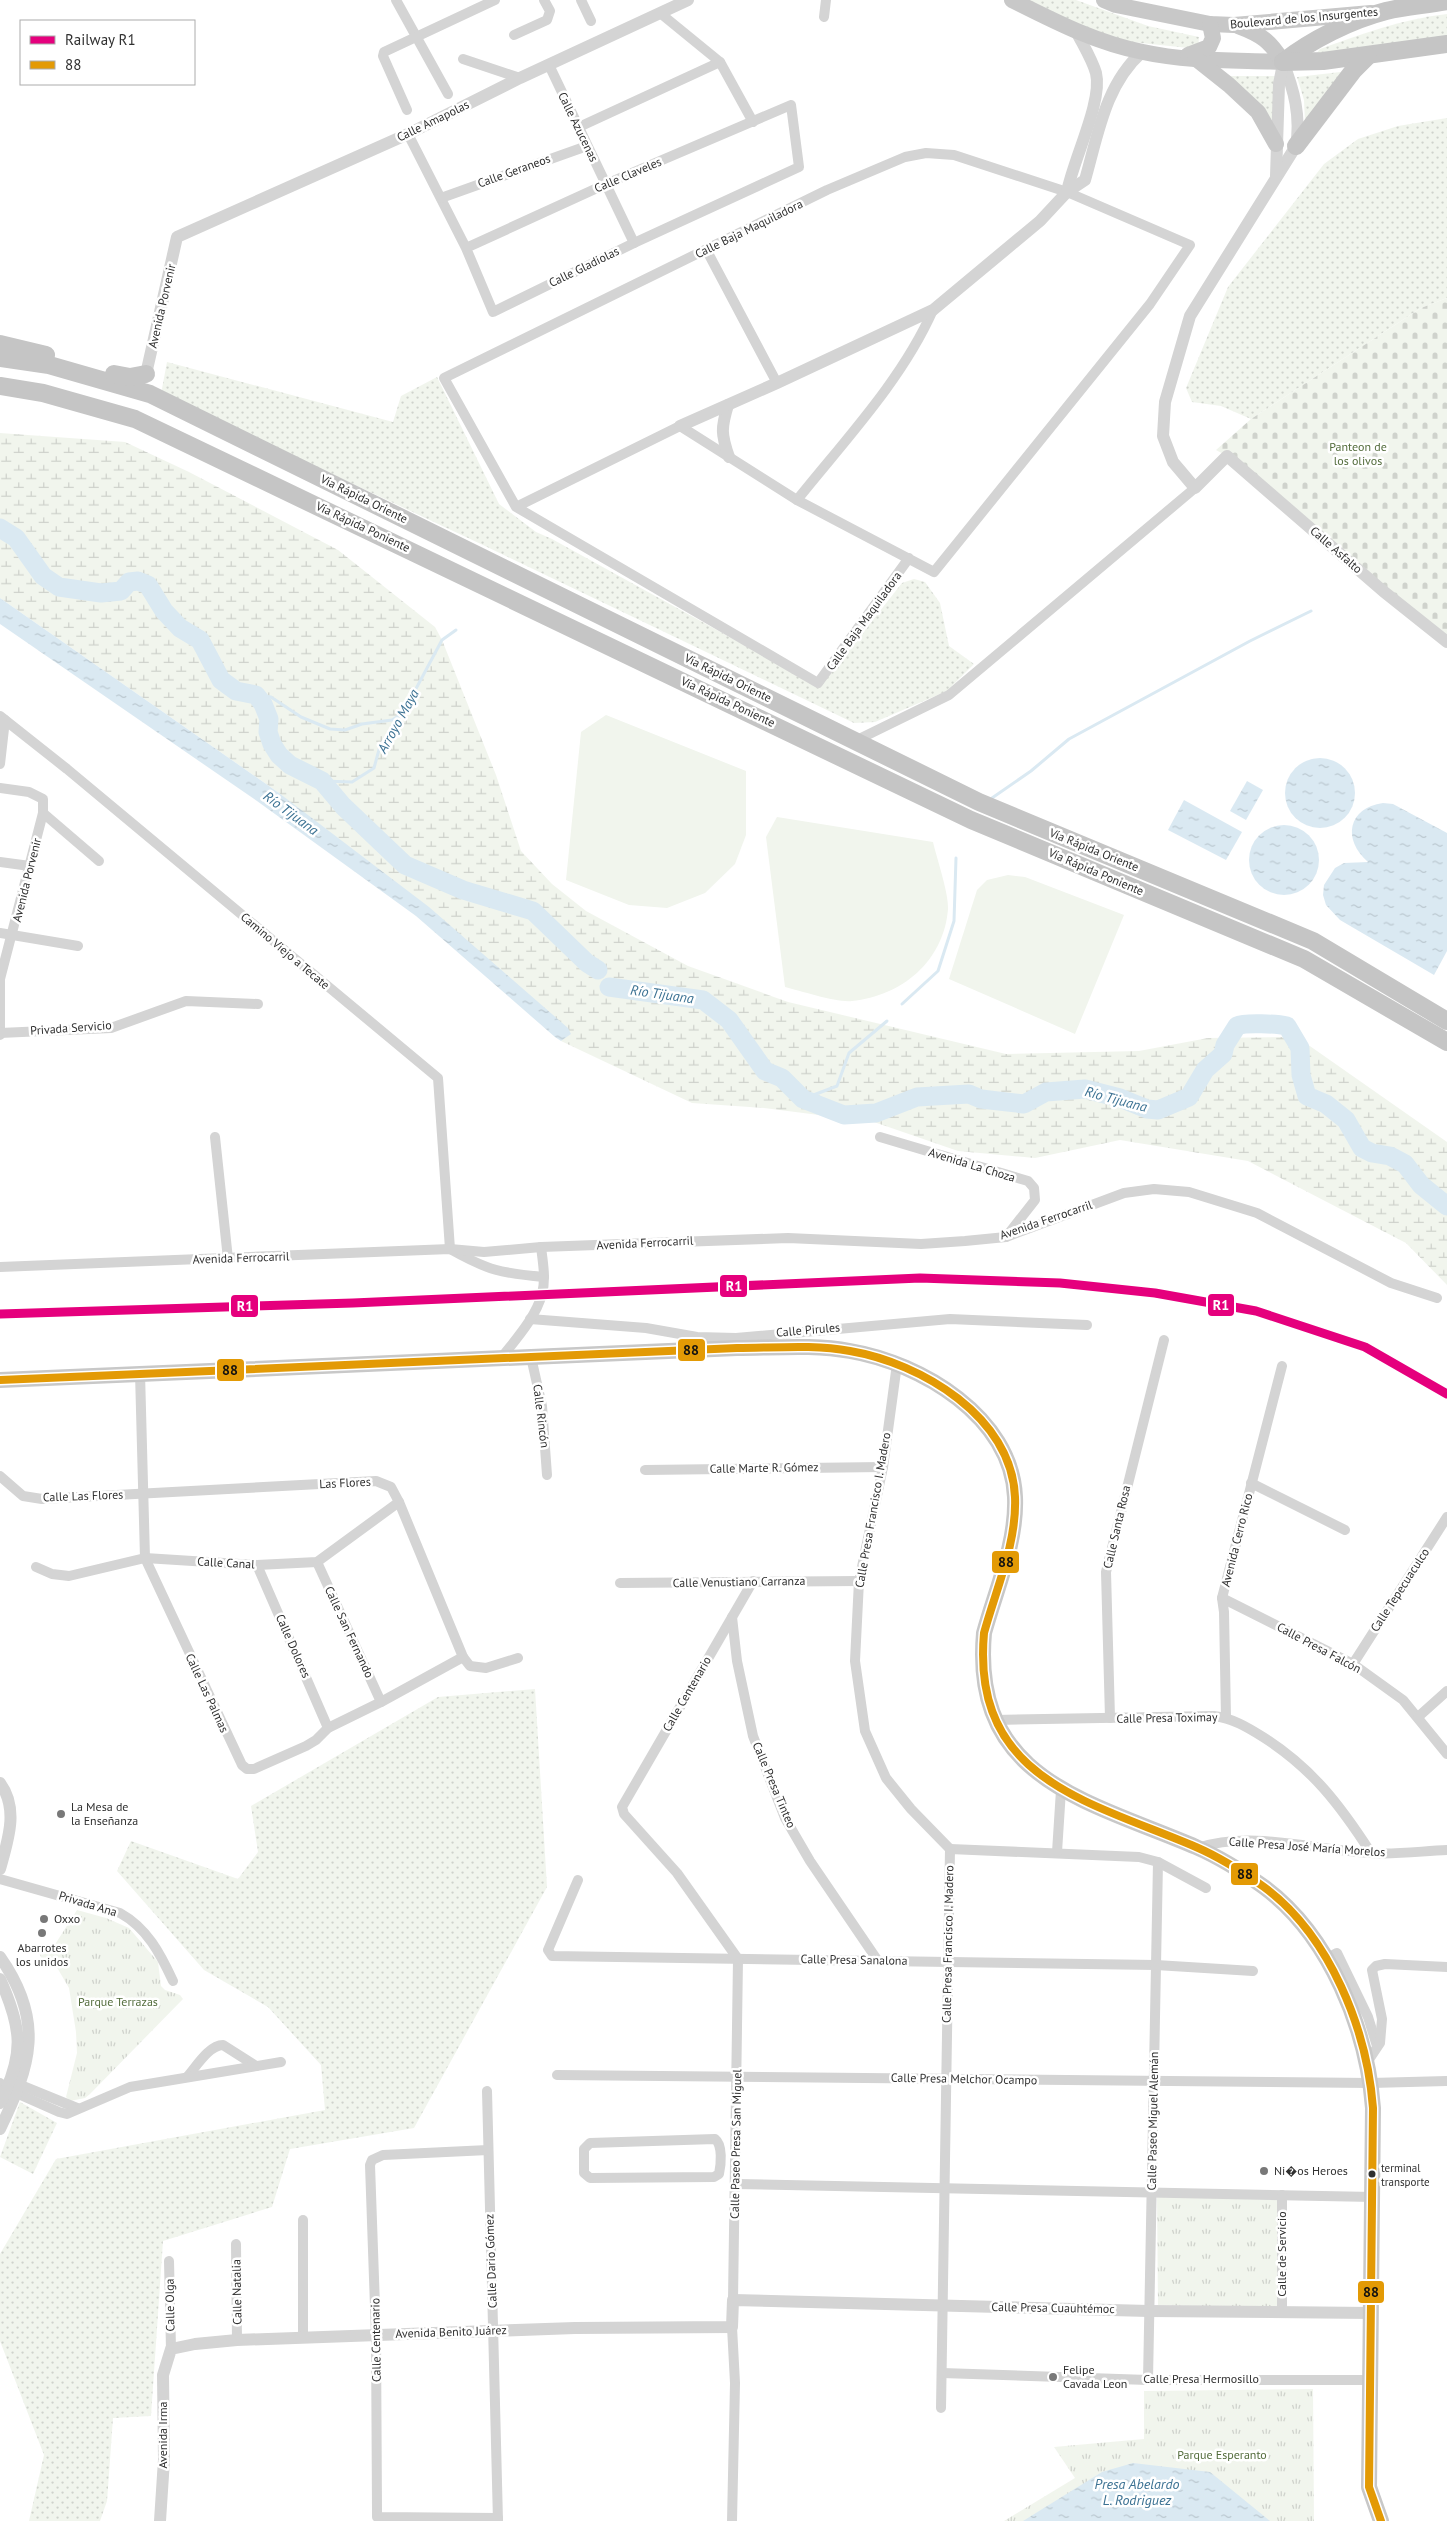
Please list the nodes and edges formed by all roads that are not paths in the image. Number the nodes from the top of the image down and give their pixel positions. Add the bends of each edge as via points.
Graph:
1 (396, 0) edge
2 (495, 0) edge
3 (544, 0) edge
4 (581, 0) edge
5 (688, 0) edge
6 (826, 0) edge
7 (1012, 0) edge
8 (1447, 1) edge
9 (1113, 2) edge
10 (1385, 11) junction
11 (660, 13) junction
12 (824, 17) dead end
13 (591, 21) dead end
14 (1210, 24) junction
15 (1234, 25) junction
16 (1076, 32) junction
17 (514, 35) dead end
18 (416, 37) junction
19 (1447, 44) edge
20 (1142, 52) junction
21 (1368, 56) junction
22 (1188, 58) junction
23 (463, 59) dead end
24 (720, 62) junction
25 (1283, 62) junction
26 (549, 65) junction
27 (520, 78) junction
28 (448, 94) dead end
29 (792, 105) joint
30 (407, 110) dead end
31 (753, 122) junction
32 (578, 127) junction
33 (408, 134) junction
34 (1276, 144) junction
35 (587, 146) junction
36 (1296, 146) junction
37 (1276, 176) junction
38 (606, 184) junction
39 (1067, 192) junction
40 (441, 198) junction
41 (177, 237) joint
42 (634, 243) junction
43 (466, 248) junction
44 (706, 251) junction
45 (933, 310) junction
46 (0, 344) edge
47 (0, 358) edge
48 (146, 374) joint
49 (778, 383) junction
50 (0, 386) edge
51 (728, 405) junction
52 (680, 426) junction
53 (729, 457) junction
54 (1195, 488) junction
55 (797, 500) junction
56 (516, 507) junction
57 (909, 558) junction
58 (1447, 642) edge
59 (2, 718) edge
60 (855, 741) junction
61 (0, 764) edge
62 (0, 788) edge
63 (43, 813) junction
64 (100, 861) dead end
65 (0, 862) edge
66 (30, 866) junction
67 (0, 932) edge
68 (13, 934) junction
69 (78, 946) dead end
70 (0, 979) edge
71 (258, 1004) dead end
72 (1447, 1021) edge
73 (0, 1034) edge
74 (1447, 1042) edge
75 (215, 1137) dead end
76 (880, 1138) dead end
77 (1006, 1236) junction
78 (541, 1247) junction
79 (450, 1249) junction
80 (228, 1259) junction
81 (0, 1266) edge
82 (544, 1277) junction
83 (1437, 1298) dead end
84 (530, 1319) junction
85 (1087, 1325) dead end
86 (1164, 1340) dead end
87 (736, 1343) junction
88 (502, 1357) junction
89 (531, 1357) junction
90 (896, 1364) junction
91 (1282, 1366) dead end
92 (140, 1373) junction
93 (0, 1380) edge
94 (883, 1467) junction
95 (645, 1470) dead end
96 (547, 1475) dead end
97 (0, 1476) edge
98 (1252, 1483) junction
99 (144, 1494) junction
100 (399, 1502) junction
101 (1447, 1517) edge
102 (1345, 1530) dead end
103 (145, 1558) junction
104 (317, 1562) junction
105 (257, 1565) junction
106 (36, 1567) dead end
107 (753, 1581) junction
108 (859, 1581) junction
109 (620, 1583) dead end
110 (1222, 1598) junction
111 (732, 1617) junction
112 (463, 1657) junction
113 (518, 1658) dead end
114 (1353, 1664) junction
115 (1447, 1691) edge
116 (381, 1702) junction
117 (1418, 1717) junction
118 (1110, 1718) junction
119 (1226, 1718) junction
120 (995, 1720) junction
121 (328, 1728) junction
122 (1447, 1754) edge
123 (0, 1783) edge
124 (1061, 1790) junction
125 (5, 1825) edge
126 (1198, 1848) junction
127 (950, 1849) junction
128 (1447, 1850) edge
129 (1057, 1852) junction
130 (1371, 1853) junction
131 (1158, 1862) junction
132 (0, 1868) edge
133 (0, 1879) edge
134 (578, 1880) dead end
135 (1206, 1888) dead end
136 (0, 1957) edge
137 (738, 1959) junction
138 (1326, 1959) junction
139 (878, 1961) junction
140 (948, 1962) junction
141 (1156, 1965) junction
142 (1447, 1967) edge
143 (4, 1970) edge
144 (1253, 1971) dead end
145 (0, 1979) edge
146 (173, 1981) dead end
147 (1378, 2047) junction
148 (1368, 2061) junction
149 (281, 2062) dead end
150 (256, 2066) junction
151 (557, 2074) dead end
152 (736, 2076) junction
153 (187, 2077) junction
154 (946, 2079) junction
155 (1154, 2081) junction
156 (1447, 2081) edge
157 (1371, 2084) junction
158 (9, 2085) edge
159 (487, 2091) dead end
160 (0, 2103) edge
161 (0, 2129) edge
162 (488, 2150) junction
163 (720, 2159) junction
164 (736, 2159) junction
165 (736, 2184) junction
166 (944, 2188) junction
167 (1151, 2192) junction
168 (1282, 2195) junction
169 (1374, 2197) junction
170 (303, 2220) dead end
171 (236, 2244) dead end
172 (169, 2261) dead end
173 (733, 2300) junction
174 (943, 2306) junction
175 (1149, 2311) junction
176 (1282, 2313) junction
177 (1372, 2313) junction
178 (732, 2327) junction
179 (493, 2330) junction
180 (376, 2335) junction
181 (303, 2337) junction
182 (237, 2340) junction
183 (171, 2349) junction
184 (942, 2374) junction
185 (1148, 2380) junction
186 (1371, 2380) junction
187 (941, 2408) dead end
188 (498, 2520) edge
189 (160, 2521) edge
190 (732, 2521) edge
191 (1381, 2521) edge

1 - 18 street
2 - 18 street
3 - 17 street via 550,11 547,20
4 - 13 street
5 - 11 street, Calle Amapolas
6 - 12 street
7 - 16 main road
8 - 10 highway, Boulevard de los Insurgentes
9 - 14 main road, Boulevard de los Insurgentes
10 - 15 main road, Boulevard de los Insurgentes
10 - 25 highway via 1318,38
11 - 24 street
11 - 26 street, Calle Amapolas
14 - 15 main road, Boulevard de los Insurgentes
14 - 22 main road via 1213,38 1209,47
15 - 25 main road via 1258,34 1272,45
16 - 20 main road
16 - 39 street via 1096,74 1098,92
18 - 28 street
18 - 30 street via 387,50 383,56
19 - 21 highway
20 - 22 main road
20 - 39 street via 1121,74 1108,100 1085,180
21 - 25 highway
21 - 36 highway
22 - 25 main road
22 - 34 main road via 1229,85 1258,112
23 - 27 street
24 - 31 street
24 - 32 street
25 - 34 street
25 - 36 street via 1297,107
26 - 27 street, Calle Amapolas
26 - 32 street, Calle Azucenas
27 - 33 street, Calle Amapolas
29 - 31 street, Calle Claveles
29 - 42 street, Calle Gladiolas via 799,167
31 - 38 street, Calle Claveles
32 - 35 street, Calle Azucenas
33 - 40 street, Calle Gladiolas
33 - 41 street, Calle Amapolas
34 - 37 street
35 - 38 street, Calle Azucenas
35 - 40 street, Calle Geraneos
36 - 37 street
37 - 54 street via 1190,316 1165,402 1163,436 1173,462
38 - 42 street, Calle Azucenas
38 - 43 street, Calle Claveles
39 - 44 street, Calle Baja Maquiladora via 954,155 926,153 905,156 827,190
39 - 45 street via 1040,221
39 - 57 street, Calle Baja Maquiladora via 1190,246 1150,304 934,572
40 - 43 street, Calle Gladiolas
41 - 48 street, Avenida Porvenir
42 - 43 street, Calle Gladiolas via 492,312
44 - 49 street
44 - 56 street, Calle Baja Maquiladora via 444,378
45 - 49 street
45 - 55 street via 922,333 885,389
46 - 48 highway via 122,376
47 - 60 highway, Vía Rápida Oriente via 49,365 150,394
49 - 51 street
50 - 74 highway, Vía Rápida Poniente via 43,393 135,419 971,820 1304,959
51 - 52 street
51 - 53 street via 722,437
52 - 53 street, Calle Baja Maquiladora
52 - 56 street
53 - 55 street, Calle Baja Maquiladora
54 - 58 street, Calle Asfalto via 1227,456
54 - 60 street via 949,695
55 - 57 street, Calle Baja Maquiladora
56 - 57 street, Calle Baja Maquiladora via 818,683
59 - 61 street
59 - 79 street, Camino Viejo a Tecate via 438,1078
60 - 72 highway, Vía Rápida Oriente via 978,802 1312,940
62 - 63 street via 29,792 43,799
63 - 64 street
63 - 66 street, Avenida Porvenir
65 - 66 street
66 - 68 street, Avenida Porvenir
67 - 68 street
68 - 69 street
68 - 70 street, Avenida Porvenir
70 - 73 street, Avenida Porvenir
71 - 73 street, Privada Servicio via 186,1002 111,1028
75 - 80 street
76 - 77 street, Avenida La Choza via 1028,1181 1034,1188 1035,1200
77 - 78 street, Avenida Ferrocarril via 921,1244 788,1238
77 - 83 street, Avenida Ferrocarril via 1124,1193 1154,1189 1189,1192 1257,1213 1391,1283
78 - 79 street, Avenida Ferrocarril via 484,1252
78 - 82 street
79 - 80 street, Avenida Ferrocarril
79 - 82 street via 479,1266 500,1273
80 - 81 street, Avenida Ferrocarril
82 - 84 street via 542,1295
84 - 87 street, Calle Pirules via 646,1328
84 - 88 street
85 - 87 street, Calle Pirules via 950,1320
86 - 118 street, Calle Santa Rosa via 1106,1572
87 - 89 main road
87 - 90 main road via 828,1348 868,1354
88 - 89 main road
88 - 92 main road
89 - 96 street, Calle Rincón via 542,1406
90 - 94 street, Calle Presa Francisco I. Madero
90 - 120 main road via 938,1385 968,1408 992,1435 1009,1465 1015,1495 1014,1524 983,1648 984,1680
91 - 98 street, Avenida Cerro Rico
92 - 93 main road
92 - 99 street, Calle Las Palmas
94 - 95 street, Calle Marte R. Gómez
94 - 108 street, Calle Presa Francisco I. Madero
97 - 99 street, Calle Las Flores via 23,1496 42,1499
98 - 102 street
98 - 110 street, Avenida Cerro Rico
99 - 100 street, Las Flores via 376,1480 391,1487
99 - 103 street, Calle Las Palmas
100 - 104 street
100 - 112 street, Las Flores
101 - 114 street, Calle Tepecuaculco
103 - 105 street, Calle Canal
103 - 106 street, Calle Canal via 69,1576 52,1574
103 - 121 street, Calle Las Palmas via 242,1765 254,1770 306,1746
104 - 105 street, Calle Canal
104 - 116 street, Calle San Fernando
105 - 121 street, Calle Dolores
107 - 108 street, Calle Venustiano Carranza
107 - 109 street, Calle Venustiano Carranza
107 - 111 street, Calle Centenario
108 - 127 street, Calle Presa Francisco I. Madero via 855,1661 865,1731 886,1778
110 - 114 street, Calle Presa Falcón
110 - 119 street, Avenida Cerro Rico
111 - 137 street, Calle Centenario via 622,1807 624,1814 678,1873
111 - 139 street, Calle Presa Tinteo via 737,1661 753,1736 782,1810 810,1861
112 - 113 street via 476,1668
112 - 116 street, Calle Las Palmas
114 - 117 street, Calle Presa Falcón via 1392,1691
115 - 117 street
116 - 121 street, Calle Las Palmas
117 - 122 street, Calle Presa Falcón
118 - 119 street, Calle Presa Toximay
118 - 120 street, Calle Presa Toximay
119 - 130 street, Calle Presa Toximay via 1279,1747 1309,1771 1345,1812
120 - 124 main road via 1022,1759
123 - 125 street via 10,1803
124 - 126 main road
124 - 129 street
125 - 132 street
126 - 130 street, Calle Presa José María Morelos via 1242,1840
126 - 138 main road via 1245,1874 1284,1904
127 - 129 street
127 - 140 street, Calle Presa Francisco I. Madero
128 - 130 street, Calle Presa José María Morelos
129 - 131 street via 1139,1856
131 - 135 street
131 - 141 street, Calle Paseo Miguel Alemán
133 - 146 street, Privada Ana via 75,1899 129,1918 140,1926 160,1952
134 - 137 street, Calle Presa Sanalona via 548,1950 552,1956
136 - 143 street
137 - 139 street, Calle Presa Sanalona
137 - 152 street, Calle Paseo Presa San Miguel
138 - 147 street via 1337,1953 1368,2017
138 - 148 main road via 1352,2011
139 - 140 street, Calle Presa Sanalona
140 - 141 street, Calle Presa Sanalona
140 - 154 street, Calle Presa Francisco I. Madero
141 - 144 street, Calle Presa Sanalona
141 - 155 street, Calle Paseo Miguel Alemán
142 - 147 street via 1385,1964 1372,1970 1382,2019
143 - 158 street via 25,2011 29,2035 28,2058
145 - 158 street via 15,2014 19,2038
147 - 148 street
148 - 157 main road
149 - 150 street
150 - 153 street
150 - 153 street via 218,2045
151 - 152 street, Calle Presa Melchor Ocampo
152 - 154 street, Calle Presa Melchor Ocampo
152 - 164 street, Calle Paseo Presa San Miguel
153 - 158 street via 130,2087 77,2108 51,2103
154 - 155 street, Calle Presa Melchor Ocampo
154 - 166 street, Calle Presa Francisco I. Madero
155 - 157 street, Calle Presa Melchor Ocampo
155 - 167 street, Calle Paseo Miguel Alemán
156 - 157 street, Calle Presa Melchor Ocampo
157 - 169 main road
158 - 160 street
158 - 161 street
159 - 162 street, Calle Dario Gómez
162 - 179 street, Calle Dario Gómez
162 - 180 street, Calle Centenario via 383,2155 372,2160
163 - 163 street via 719,2143 712,2139 590,2143 584,2149 584,2173 590,2178 707,2178 719,2174
163 - 164 street
164 - 165 street, Calle Paseo Presa San Miguel
165 - 166 street
165 - 173 street, Calle Paseo Presa San Miguel
166 - 167 street
166 - 174 street, Calle Presa Francisco I. Madero
167 - 168 street
167 - 175 street, Calle Paseo Miguel Alemán
168 - 169 street
168 - 176 street, Calle de Servicio
169 - 177 main road
170 - 181 street
171 - 182 street, Calle Natalia
172 - 183 street, Calle Olga
173 - 174 street, Calle Presa Cuauhtémoc
173 - 178 street, Calle Paseo Presa San Miguel
174 - 175 street, Calle Presa Cuauhtémoc
174 - 184 street, Calle Presa Francisco I. Madero
175 - 176 street, Calle Presa Cuauhtémoc
175 - 185 street, Calle Paseo Miguel Alemán
176 - 177 street, Calle Presa Cuauhtémoc
177 - 186 main road
178 - 179 street, Avenida Benito Juárez
178 - 190 street, Calle Paseo Presa San Miguel via 735,2383
179 - 180 street, Avenida Benito Juárez
179 - 188 street, Calle Dario Gómez
180 - 181 street, Avenida Benito Juárez
180 - 188 street, Calle Centenario via 378,2517
181 - 182 street, Avenida Benito Juárez
182 - 183 street, Avenida Benito Juárez
183 - 189 street, Avenida Irma via 164,2376
184 - 185 street, Calle Presa Hermosillo
184 - 187 street, Calle Presa Francisco I. Madero
185 - 186 street, Calle Presa Hermosillo
186 - 191 main road via 1369,2487

